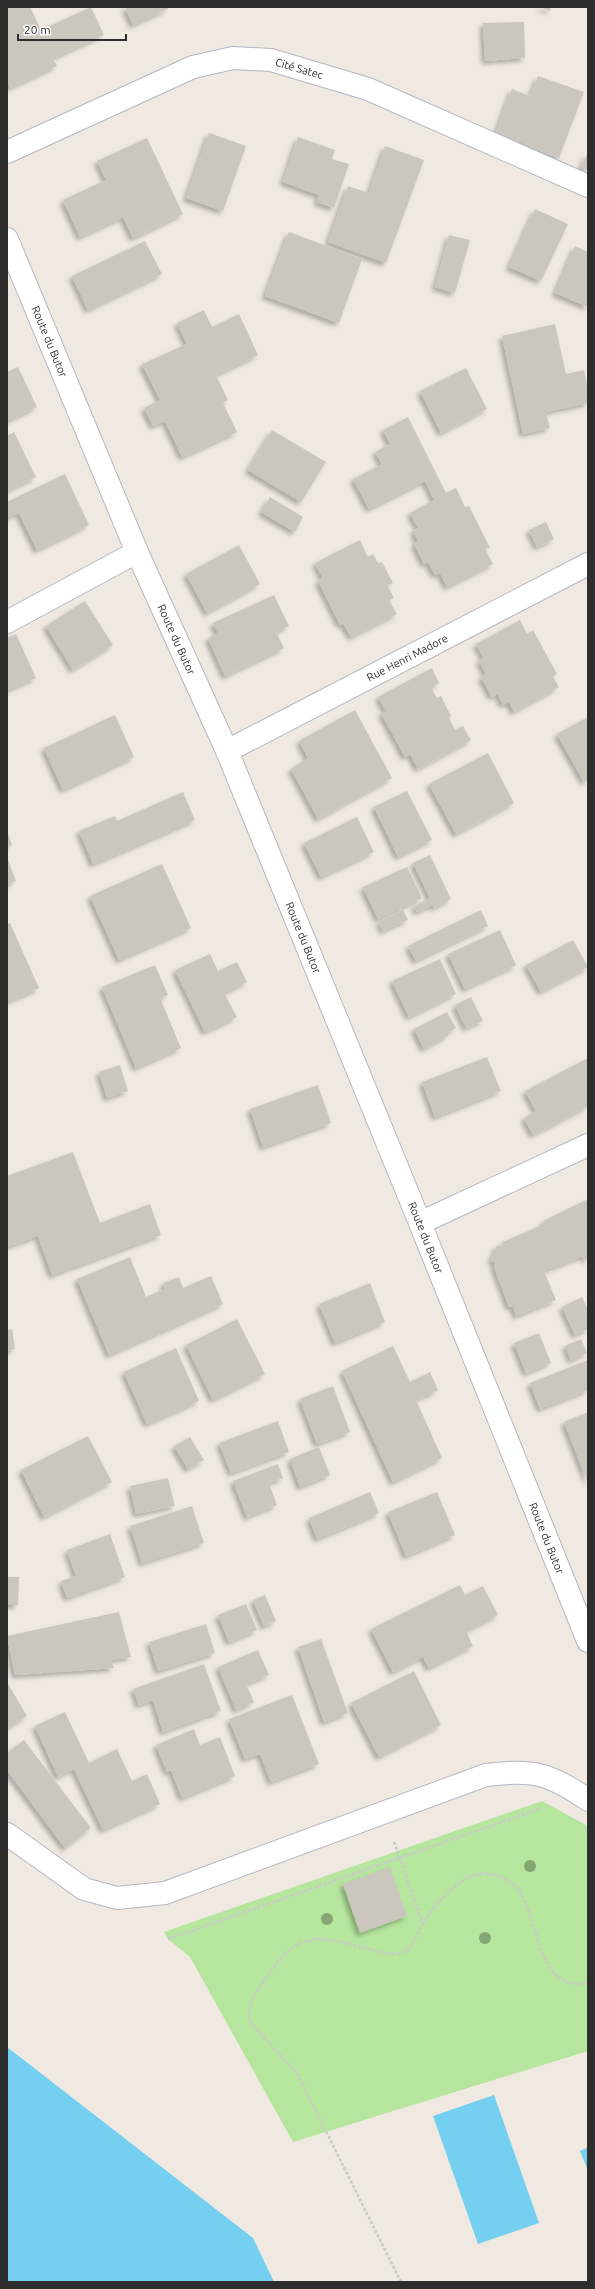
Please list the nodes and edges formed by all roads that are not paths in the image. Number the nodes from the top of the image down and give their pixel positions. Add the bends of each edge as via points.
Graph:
1 (7, 152) edge
2 (588, 186) edge
3 (7, 239) edge
4 (137, 552) junction
5 (588, 564) edge
6 (7, 622) edge
7 (227, 751) junction
8 (588, 1144) edge
9 (420, 1223) junction
10 (588, 1642) edge
11 (584, 1797) edge
12 (7, 1834) edge

1 - 2 street, Cité Satec via 193,67 233,58 271,60 368,89
3 - 4 street, Route du Butor
4 - 6 street
4 - 7 street, Route du Butor
5 - 7 street, Rue Henri Madore
7 - 9 street, Route du Butor
8 - 9 street
9 - 10 street, Route du Butor
11 - 12 street via 551,1777 519,1771 486,1775 166,1894 117,1898 84,1889

